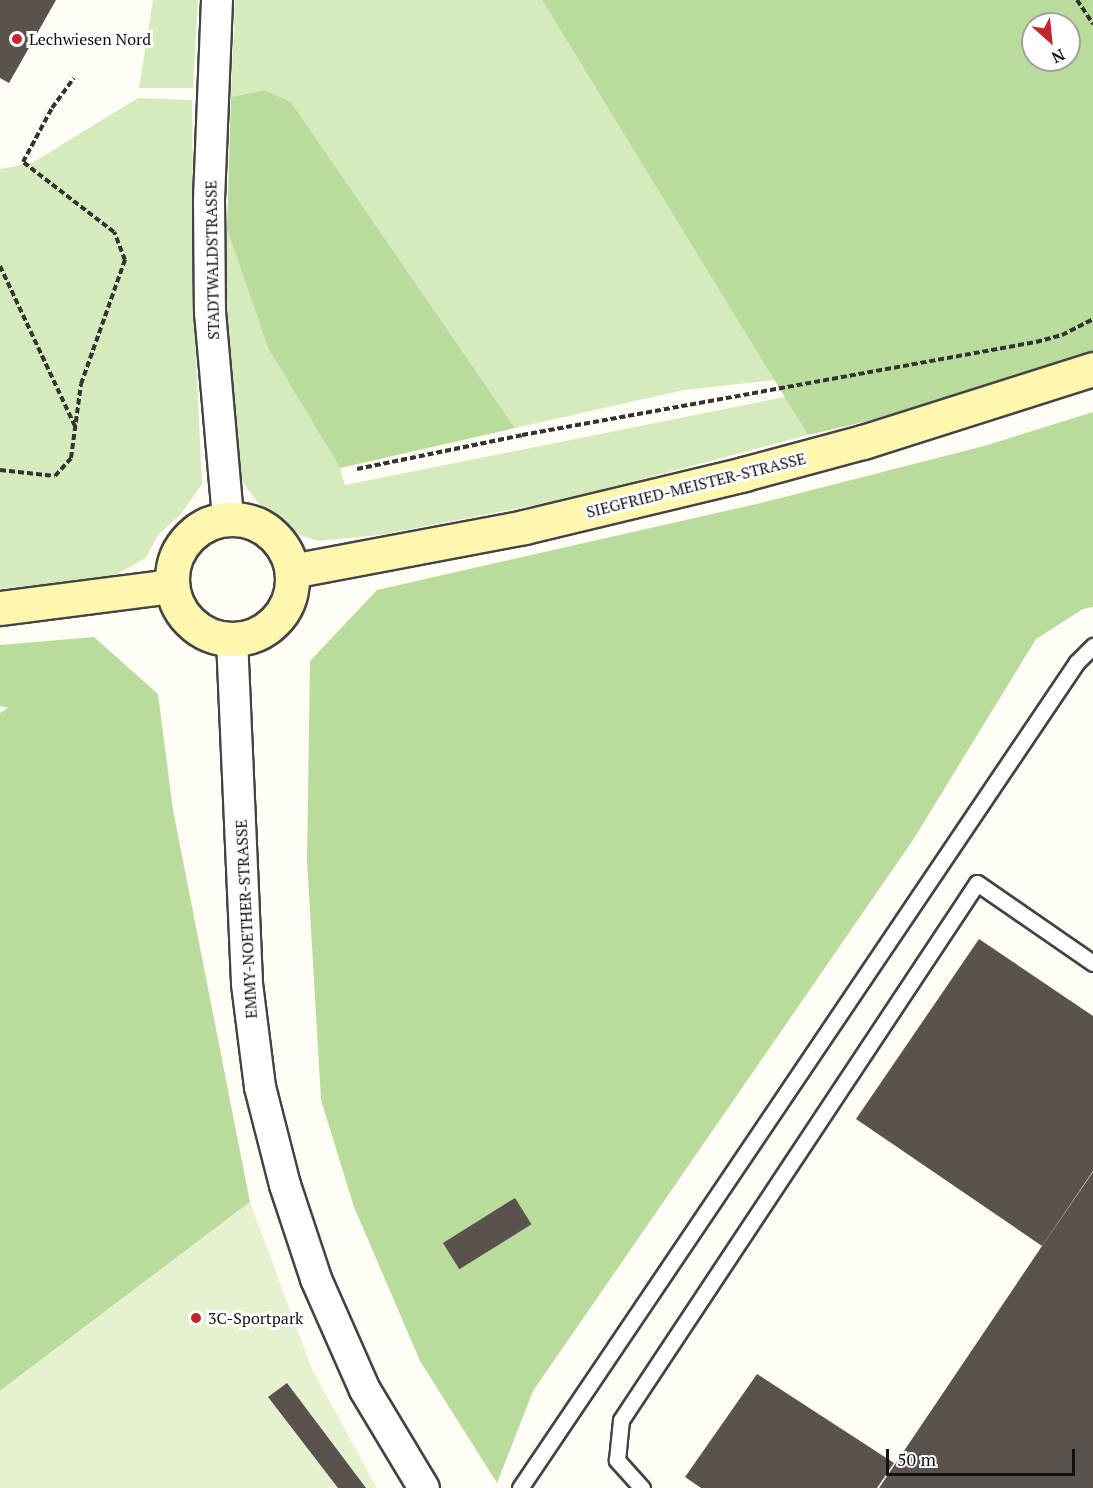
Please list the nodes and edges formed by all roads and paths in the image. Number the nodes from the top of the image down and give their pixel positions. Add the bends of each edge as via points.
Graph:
1 (217, 0) edge
2 (1077, 0) edge
3 (1093, 24) edge
4 (74, 78) dead end
5 (0, 266) edge
6 (1093, 319) edge
7 (1093, 369) edge
8 (75, 427) junction
9 (357, 469) dead end
10 (0, 470) edge
11 (228, 519) junction
12 (292, 571) junction
13 (172, 586) junction
14 (0, 608) edge
15 (232, 639) junction
16 (1093, 646) edge
17 (1093, 963) edge
18 (424, 1488) edge
19 (520, 1488) edge
20 (642, 1488) edge

1 - 11 street, STADTWALDSTRASSE via 209,200 210,312
2 - 3 path
4 - 8 path via 52,108 23,162 114,232 125,261 81,384
5 - 8 path
6 - 9 path via 1062,335 1036,342 522,435
7 - 12 street, SIEGFRIED-MEISTER-STRASSE via 874,439 744,474 524,527
8 - 10 path via 71,458 55,476
11 - 12 street via 245,520 275,537 286,551
11 - 13 street via 209,523 192,533 172,567
12 - 15 street via 288,602 279,617 250,637
13 - 14 street
13 - 15 street via 176,603 199,630
15 - 18 street, EMMY-NOETHER-STRASSE via 247,984 261,1087 285,1185 316,1279 365,1390
16 - 19 lane via 1077,662
17 - 20 lane via 977,883 621,1420 617,1460

